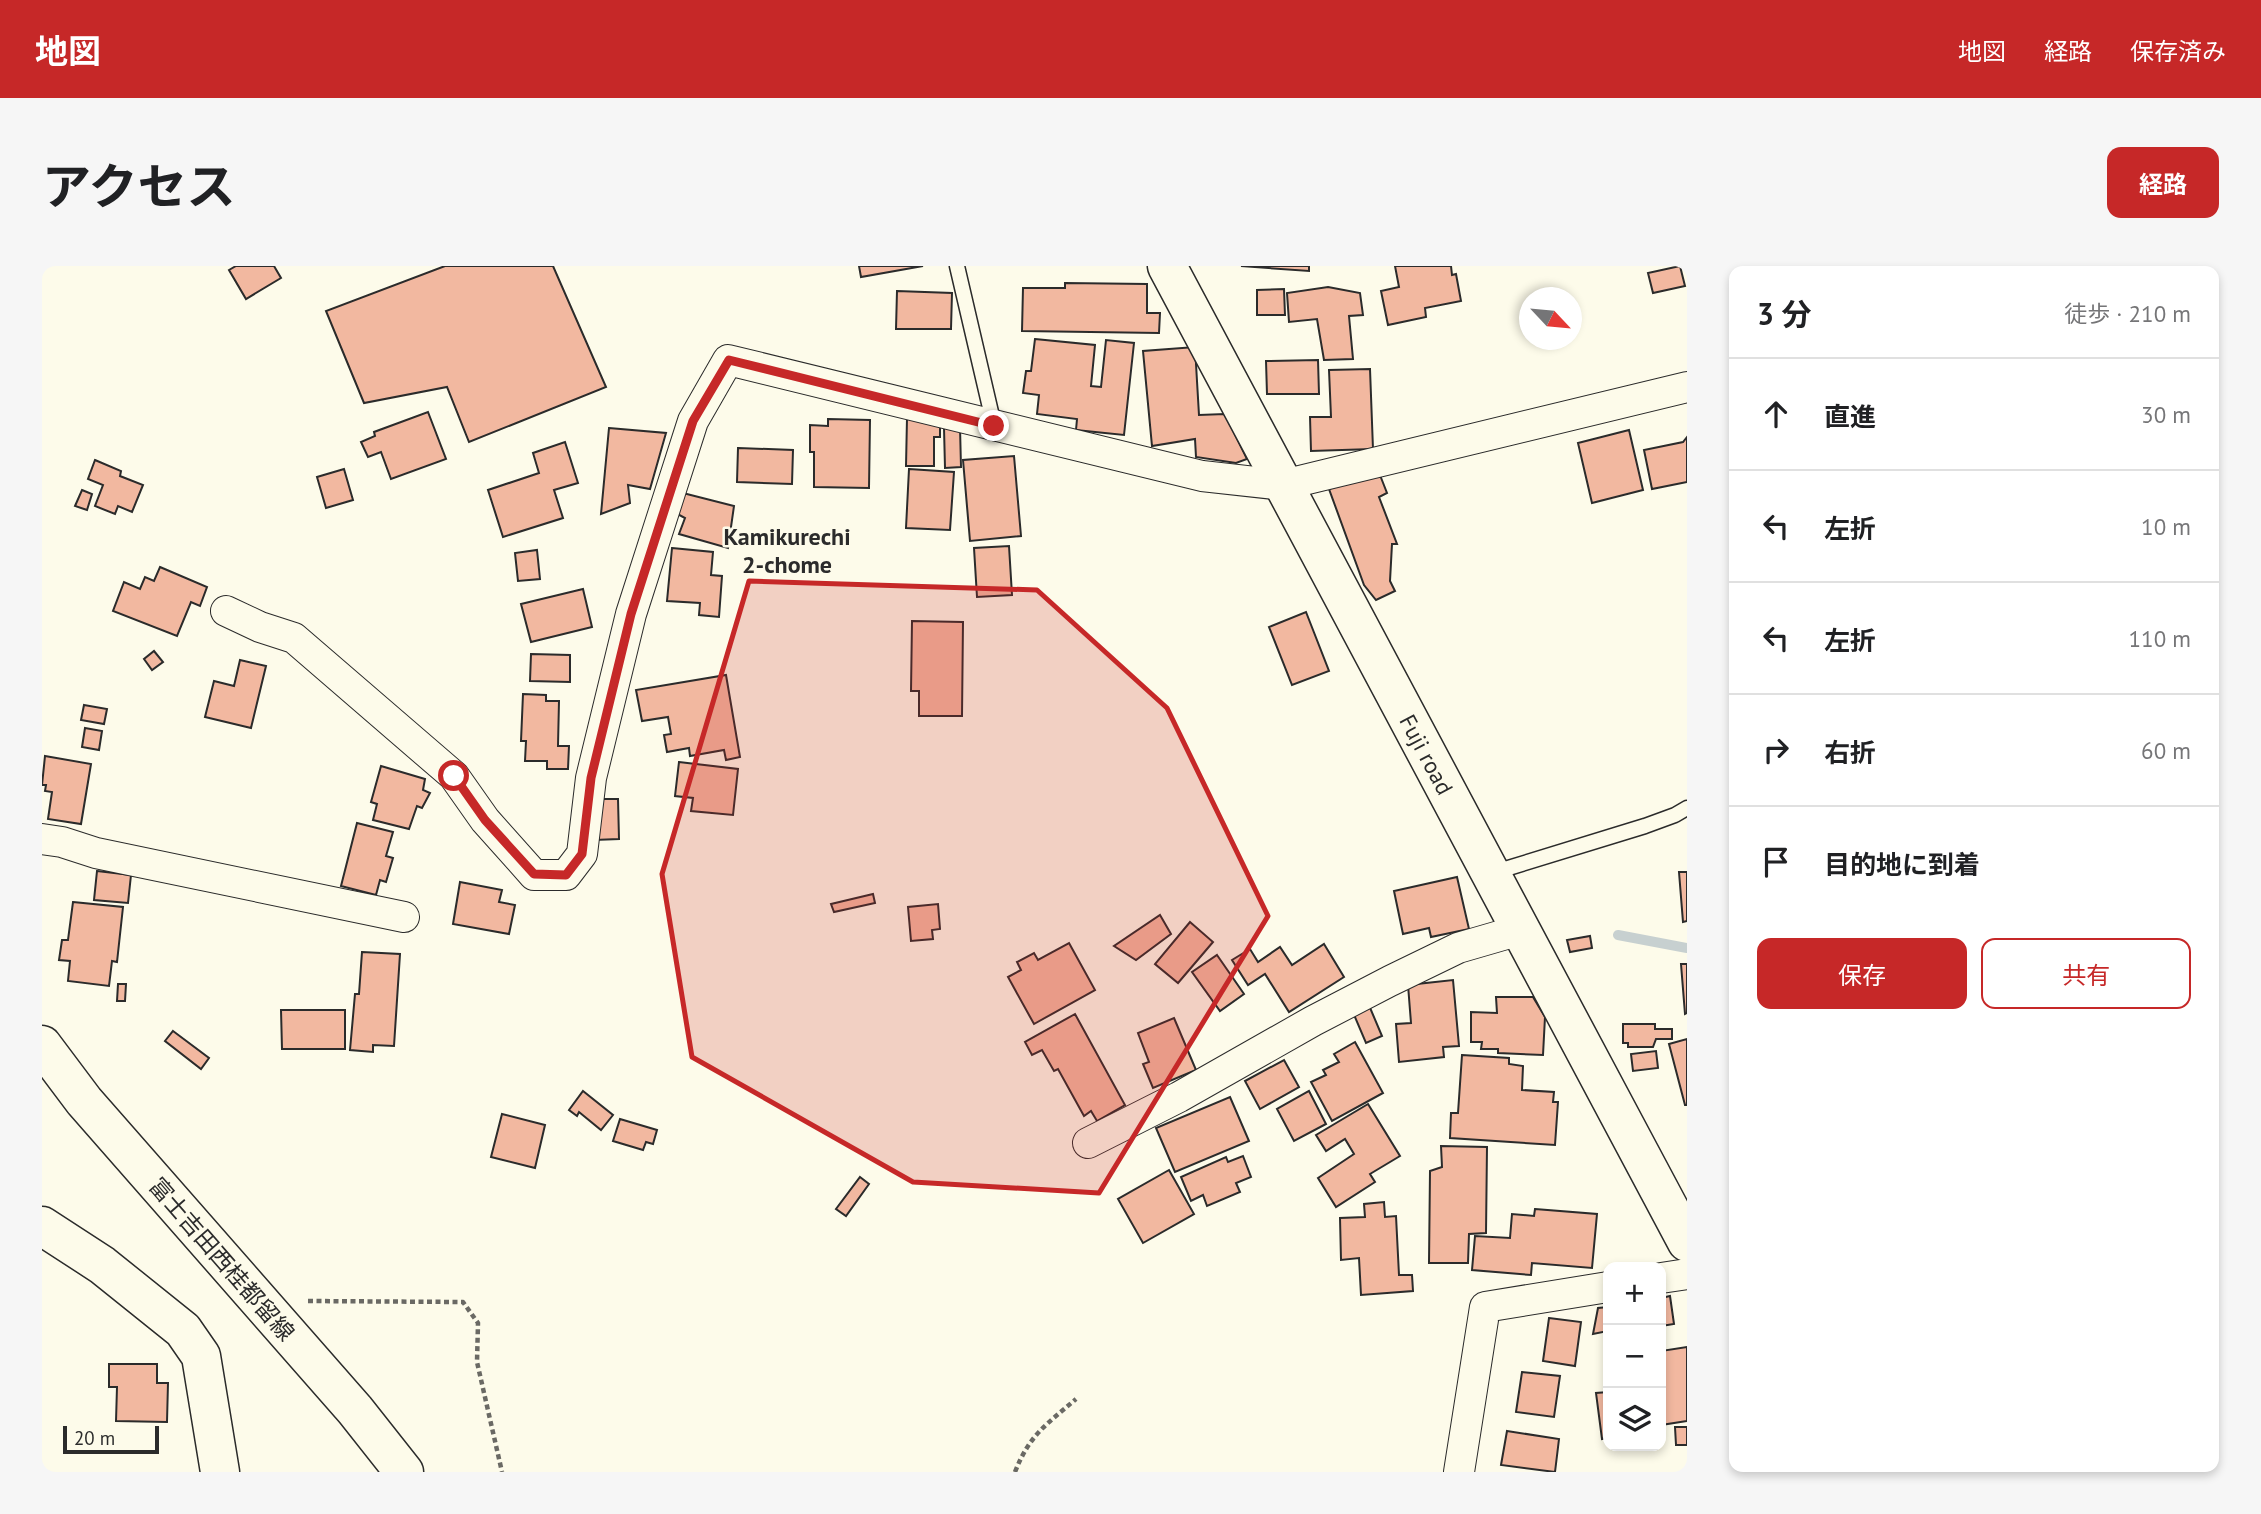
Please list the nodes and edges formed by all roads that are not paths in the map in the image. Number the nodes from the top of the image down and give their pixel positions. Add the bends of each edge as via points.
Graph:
1 (957, 266) edge
2 (1167, 266) edge
3 (1687, 387) edge
4 (994, 426) junction
5 (1283, 485) junction
6 (226, 611) dead end
7 (1687, 808) edge
8 (42, 839) edge
9 (1490, 874) junction
10 (404, 917) dead end
11 (1520, 930) junction
12 (42, 1045) edge
13 (1088, 1143) dead end
14 (42, 1226) edge
15 (1687, 1242) edge
16 (1687, 1274) edge
17 (1666, 1277) edge
18 (1603, 1288) edge
19 (220, 1472) edge
20 (404, 1472) edge
21 (1460, 1472) edge

1 - 4 lane
2 - 5 main road, Fuji road
3 - 5 street
4 - 5 street via 1202,476
4 - 6 street via 729,360 693,421 631,614 591,778 582,854 566,875 534,874 485,820 454,776 294,638
5 - 9 main road, Fuji road
7 - 9 lane via 1645,826
8 - 10 street
9 - 11 main road, Fuji road
11 - 13 street via 1458,948 1390,981
11 - 15 main road, Fuji road
12 - 20 main road, 富士吉田西桂都留線 via 84,1101
14 - 19 main road via 102,1265 183,1330 201,1356
16 - 17 street
18 - 21 street via 1485,1307

